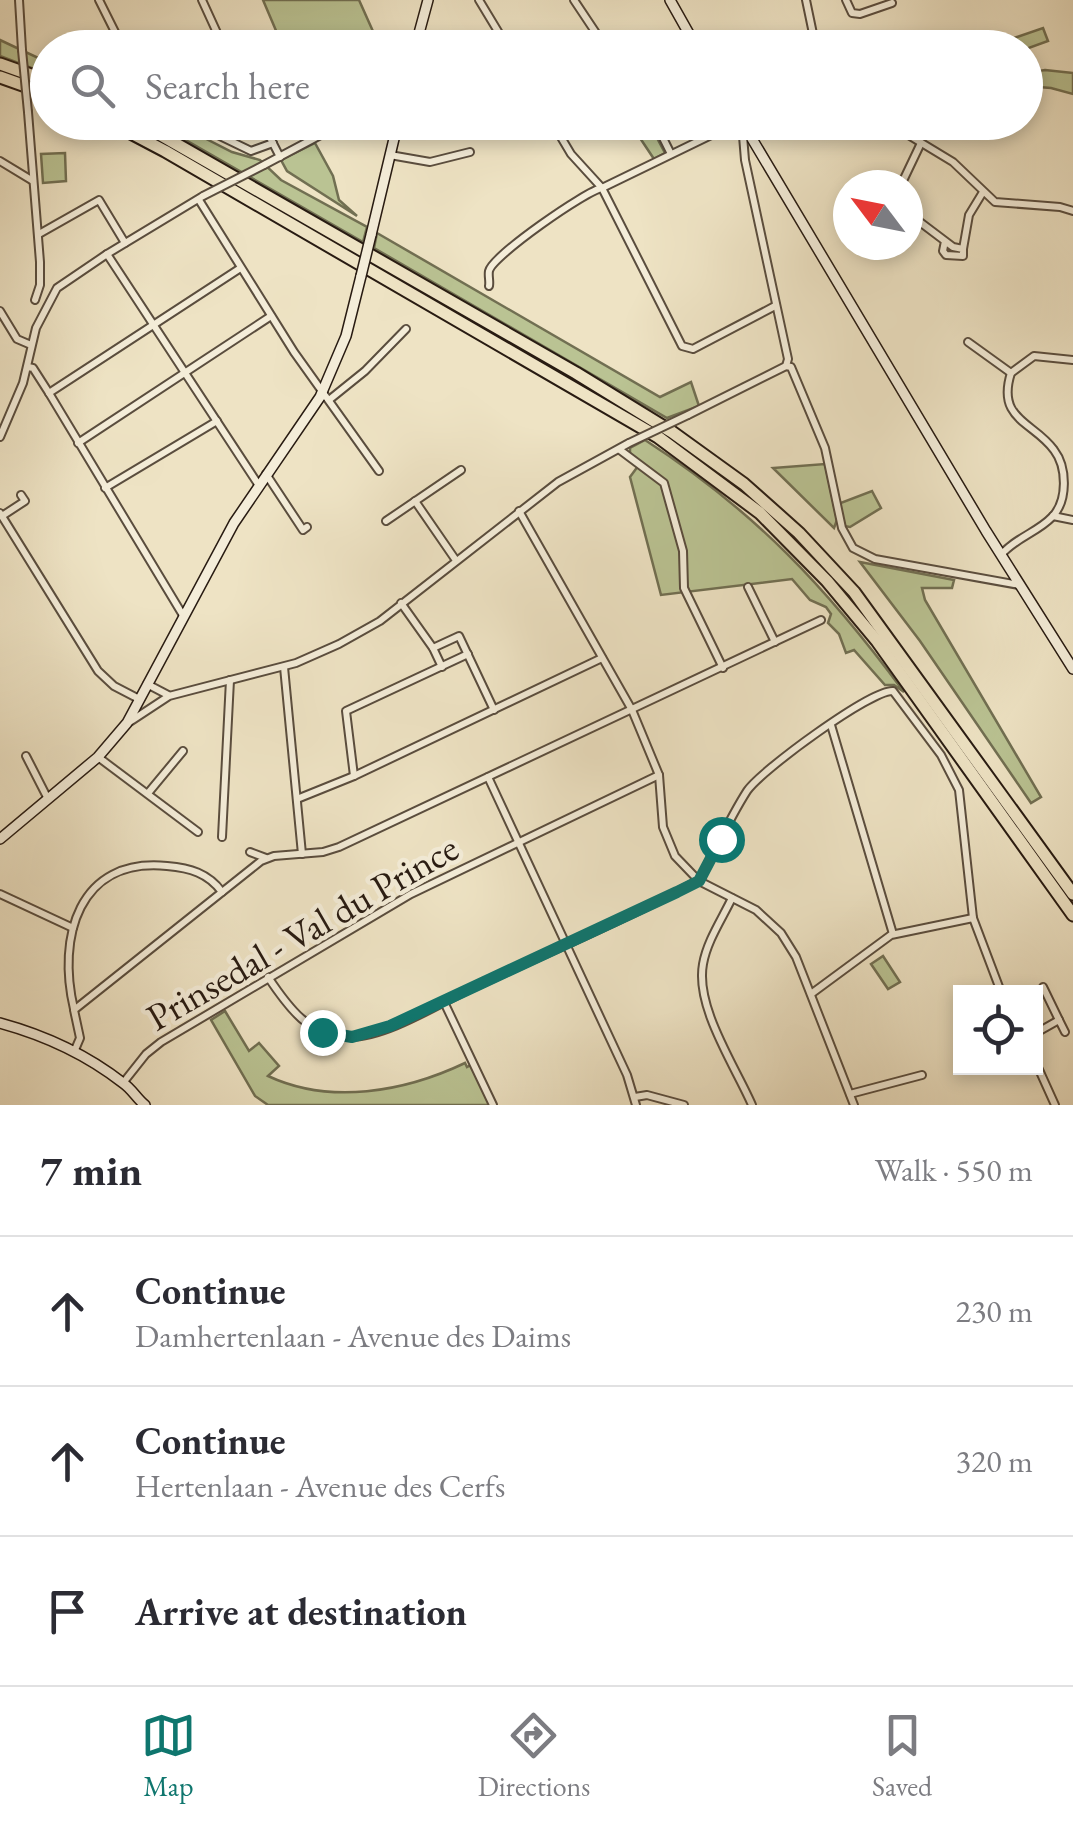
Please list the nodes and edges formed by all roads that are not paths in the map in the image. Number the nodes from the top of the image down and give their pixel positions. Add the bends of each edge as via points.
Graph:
1 (18, 0) edge
2 (99, 0) edge
3 (202, 0) edge
4 (428, 0) edge
5 (479, 0) edge
6 (574, 0) edge
7 (670, 0) edge
8 (806, 0) edge
9 (846, 0) edge
10 (892, 4) dead end
11 (114, 30) edge
12 (216, 30) edge
13 (420, 30) edge
14 (497, 30) edge
15 (594, 30) edge
16 (687, 30) edge
17 (812, 30) edge
18 (0, 64) edge
19 (30, 75) edge
20 (0, 77) edge
21 (30, 88) edge
22 (30, 135) edge
23 (30, 140) edge
24 (142, 140) edge
25 (169, 140) edge
26 (229, 140) edge
27 (271, 140) edge
28 (313, 140) edge
29 (394, 140) edge
30 (563, 140) edge
31 (664, 140) edge
32 (705, 140) edge
33 (743, 140) edge
34 (751, 140) edge
35 (916, 140) edge
36 (273, 143) junction
37 (922, 144) junction
38 (470, 152) dead end
39 (671, 154) junction
40 (390, 155) junction
41 (280, 158) junction
42 (0, 161) edge
43 (909, 170) edge
44 (34, 182) junction
45 (602, 188) junction
46 (983, 192) junction
47 (201, 198) junction
48 (1073, 211) edge
49 (923, 224) edge
50 (39, 234) junction
51 (126, 243) junction
52 (107, 254) junction
53 (240, 270) junction
54 (489, 286) dead end
55 (775, 306) junction
56 (44, 308) junction
57 (0, 311) edge
58 (271, 316) junction
59 (155, 326) junction
60 (406, 329) dead end
61 (968, 342) dead end
62 (32, 345) junction
63 (1073, 360) edge
64 (786, 366) junction
65 (28, 367) junction
66 (1011, 373) junction
67 (185, 374) junction
68 (49, 394) junction
69 (326, 395) junction
70 (217, 421) junction
71 (0, 436) edge
72 (78, 443) junction
73 (620, 450) junction
74 (461, 470) dead end
75 (379, 471) dead end
76 (265, 473) junction
77 (258, 484) junction
78 (105, 488) junction
79 (21, 495) dead end
80 (415, 501) junction
81 (519, 511) junction
82 (1, 515) edge
83 (1054, 516) junction
84 (386, 520) dead end
85 (1073, 520) edge
86 (308, 528) dead end
87 (998, 550) junction
88 (456, 559) junction
89 (1019, 585) junction
90 (748, 587) dead end
91 (402, 603) junction
92 (184, 617) junction
93 (821, 620) dead end
94 (775, 642) junction
95 (433, 648) junction
96 (468, 654) junction
97 (602, 658) junction
98 (284, 666) junction
99 (442, 668) junction
100 (724, 668) junction
101 (1073, 669) edge
102 (230, 680) junction
103 (147, 684) junction
104 (170, 696) junction
105 (140, 700) junction
106 (494, 710) junction
107 (632, 710) junction
108 (127, 724) junction
109 (831, 725) junction
110 (183, 751) dead end
111 (26, 756) dead end
112 (98, 757) junction
113 (659, 775) junction
114 (354, 776) junction
115 (488, 777) junction
116 (149, 792) junction
117 (48, 799) junction
118 (297, 799) junction
119 (198, 832) dead end
120 (222, 837) dead end
121 (0, 839) edge
122 (518, 842) junction
123 (250, 852) dead end
124 (302, 854) junction
125 (266, 858) junction
126 (699, 881) junction
127 (222, 892) junction
128 (0, 894) edge
129 (1073, 894) edge
130 (732, 898) junction
131 (1073, 914) edge
132 (973, 918) junction
133 (73, 928) junction
134 (893, 934) junction
135 (566, 944) junction
136 (268, 978) junction
137 (998, 985) edge
138 (1043, 987) dead end
139 (810, 994) junction
140 (444, 1002) junction
141 (74, 1010) junction
142 (1059, 1020) junction
143 (0, 1023) edge
144 (1043, 1028) edge
145 (1066, 1032) dead end
146 (74, 1052) junction
147 (1041, 1075) edge
148 (922, 1076) dead end
149 (124, 1083) junction
150 (850, 1094) junction
151 (636, 1101) edge
152 (136, 1104) edge
153 (493, 1105) edge
154 (684, 1105) edge
155 (752, 1105) edge
156 (854, 1105) edge
157 (1055, 1105) edge

1 - 22 street, bridge
2 - 11 street
3 - 12 street
4 - 13 street
5 - 14 street
6 - 15 street
7 - 16 street
8 - 17 street
9 - 10 street via 860,14
18 - 19 highway
20 - 21 highway
23 - 44 street, bridge
24 - 131 highway via 658,437 750,505 877,641
25 - 129 highway via 576,373 744,484 865,606
26 - 36 street via 252,151
27 - 36 street
28 - 41 street
29 - 40 street
30 - 45 street
31 - 39 street
32 - 39 street
33 - 55 street
34 - 87 street
35 - 37 street
36 - 41 street
37 - 43 street
37 - 46 street via 954,162
38 - 40 street via 430,162
39 - 45 street
40 - 69 street, bridge
41 - 47 street, bridge
42 - 44 street
44 - 50 street
45 - 54 street via 522,239 489,269
45 - 55 street via 682,346 692,349
46 - 48 street via 999,204
46 - 49 street via 969,215 961,258 946,255 945,241
47 - 51 street
47 - 53 street
50 - 51 street via 99,200
50 - 56 street via 35,300 36,308
51 - 52 street
52 - 56 street via 57,288
52 - 59 street
53 - 58 street
53 - 59 street
55 - 64 street
56 - 62 street
57 - 62 street via 17,339
58 - 67 street
58 - 69 street
59 - 67 street
59 - 68 street
60 - 69 street via 365,371
61 - 66 street
62 - 65 street
63 - 66 street via 1034,356
64 - 73 street, bridge
64 - 89 street via 792,367 824,448 853,548 875,559
65 - 68 street
65 - 71 street
66 - 83 street via 1011,407 1054,448 1063,472
67 - 70 street
67 - 72 street
68 - 72 street
69 - 75 street
69 - 76 street
70 - 77 street
70 - 78 street
72 - 78 street
73 - 81 street
73 - 100 street via 664,484 683,552 683,582
74 - 80 street
76 - 77 street
76 - 86 street via 303,530
77 - 92 street
78 - 92 street
79 - 82 street via 25,501
80 - 84 street
80 - 88 street
81 - 88 street
81 - 97 street
82 - 105 street via 98,670
83 - 85 street
83 - 87 street
87 - 89 street
88 - 91 street
89 - 101 street
90 - 94 street
91 - 95 street
91 - 98 street via 357,635
92 - 103 street
93 - 94 street
94 - 100 street
95 - 96 street via 459,636
95 - 99 street
96 - 99 street
96 - 106 street
97 - 106 street
97 - 107 street
98 - 102 street
98 - 118 street
99 - 114 street via 346,711
100 - 107 street
102 - 104 street
102 - 120 street
103 - 104 street
103 - 105 street
104 - 108 street
105 - 108 street
106 - 114 street
107 - 113 street
107 - 115 street
108 - 112 street
109 - 126 street via 748,789
109 - 132 street via 884,690 893,691 941,755 959,790
109 - 134 street
110 - 116 street
111 - 117 street
112 - 116 street
112 - 117 street
113 - 122 street, Prinsedal - Val du Prince
113 - 126 street via 667,840
114 - 118 street
115 - 122 street
115 - 124 street via 339,847
116 - 119 street
117 - 121 street
118 - 124 street
122 - 135 street
122 - 136 street, Prinsedal - Val du Prince via 395,902
123 - 125 street
124 - 125 street
125 - 127 street
126 - 130 street
126 - 135 street
127 - 133 street via 196,871 129,868 91,893
127 - 141 street
128 - 133 street
130 - 139 street via 781,933
130 - 155 street via 706,954 702,985
132 - 134 street
132 - 137 street
133 - 141 street via 66,970
134 - 139 street
135 - 140 street
135 - 151 street
136 - 140 street via 297,1016 340,1036 374,1032
136 - 149 street, Prinsedal - Val du Prince via 155,1046
138 - 142 street
139 - 150 street
140 - 153 street
141 - 146 street via 80,1038
142 - 144 street
142 - 145 street
143 - 146 street
146 - 149 street
147 - 157 street
148 - 150 street
149 - 152 street
150 - 156 street
151 - 154 street via 647,1095

